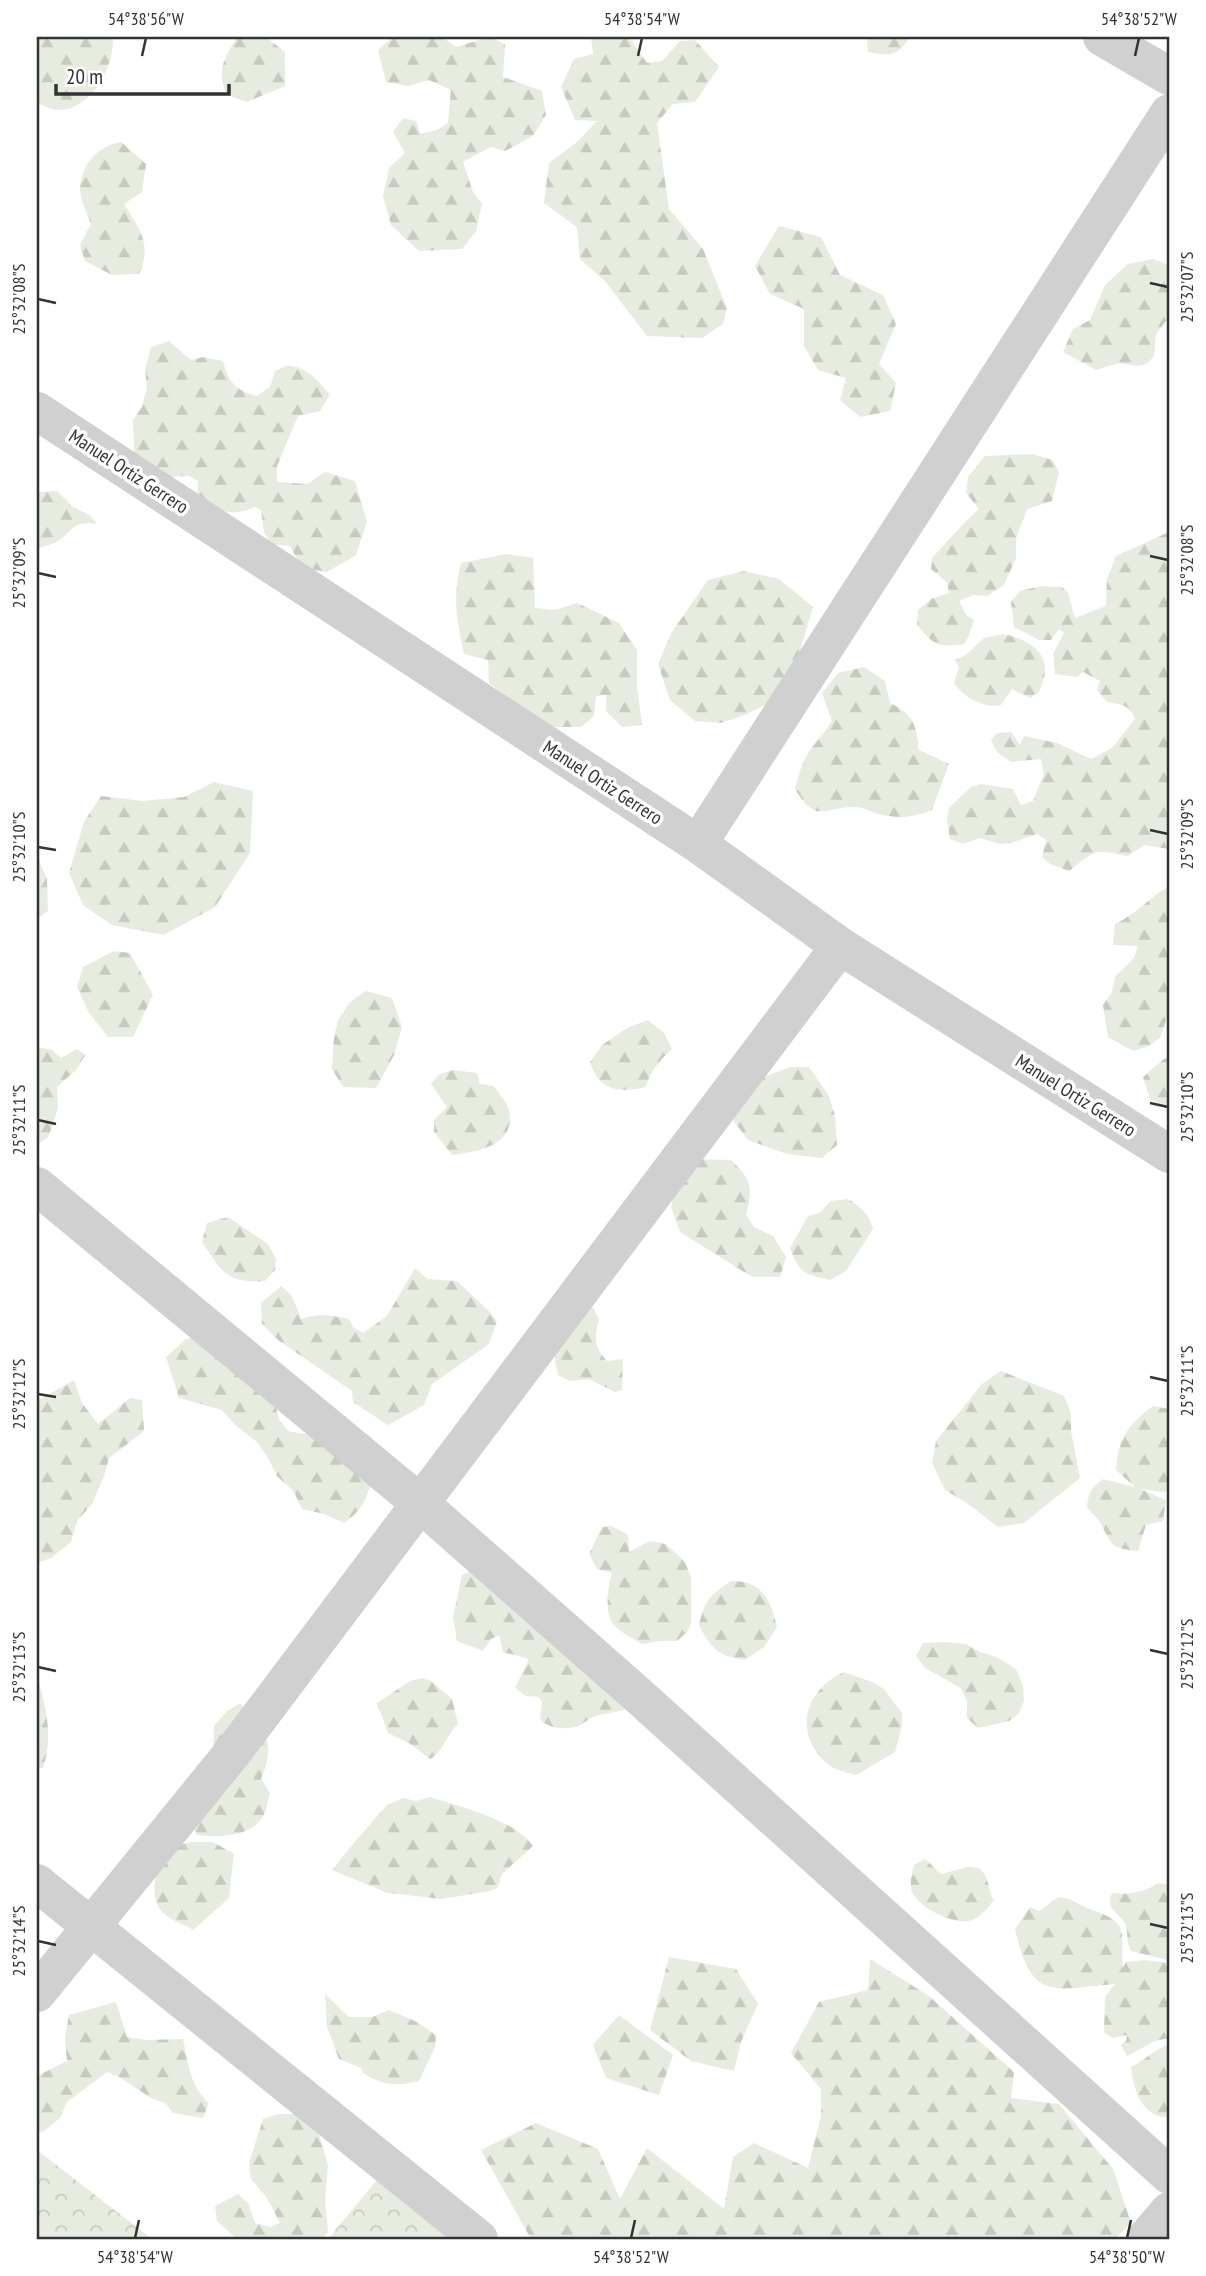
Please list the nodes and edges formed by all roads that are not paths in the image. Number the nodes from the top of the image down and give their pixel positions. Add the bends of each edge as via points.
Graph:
1 (1101, 37) edge
2 (1169, 76) edge
3 (1169, 113) edge
4 (37, 411) edge
5 (698, 844) junction
6 (840, 946) junction
7 (1169, 1154) edge
8 (37, 1186) edge
9 (421, 1504) junction
10 (37, 1883) edge
11 (91, 1926) junction
12 (37, 1993) edge
13 (1169, 2175) edge
14 (1169, 2211) edge
15 (479, 2239) edge
16 (1145, 2239) edge

1 - 2 street
3 - 5 street
4 - 5 street, Manuel Ortiz Gerrero
5 - 6 street, Manuel Ortiz Gerrero
6 - 7 street, Manuel Ortiz Gerrero
6 - 9 street
8 - 9 street
9 - 11 street via 233,1752
9 - 13 street
10 - 11 street
11 - 12 street
11 - 15 street
14 - 16 street

